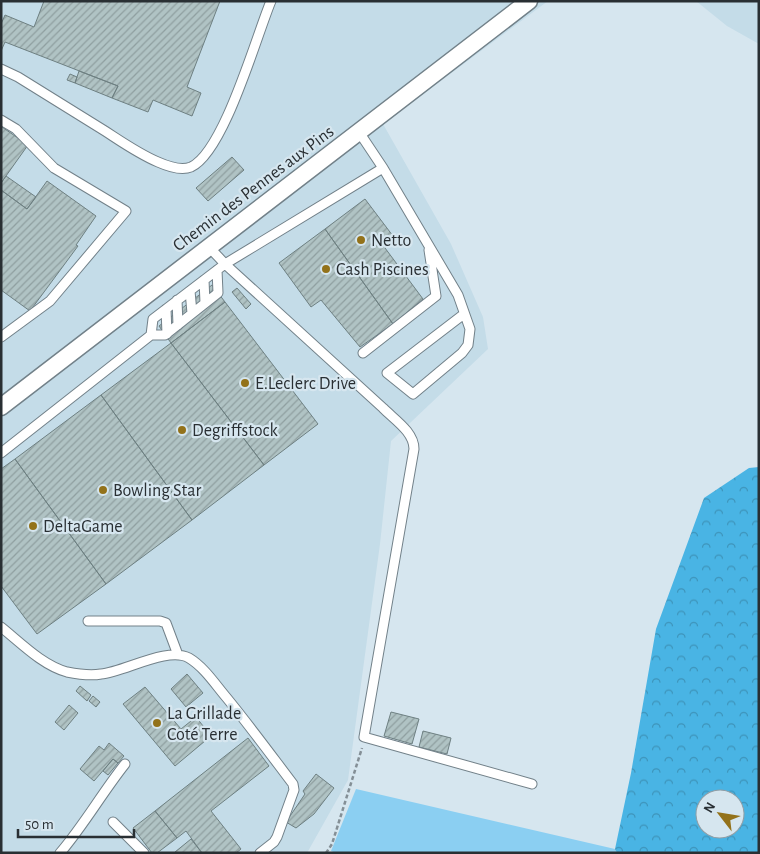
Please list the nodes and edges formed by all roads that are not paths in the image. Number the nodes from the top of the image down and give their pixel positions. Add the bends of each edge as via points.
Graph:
1 (271, 1) edge
2 (522, 3) edge
3 (1, 69) edge
4 (1, 120) edge
5 (360, 132) junction
6 (383, 168) junction
7 (428, 243) junction
8 (209, 247) junction
9 (221, 267) junction
10 (204, 280) junction
11 (190, 291) junction
12 (177, 300) junction
13 (205, 303) junction
14 (166, 309) junction
15 (192, 313) junction
16 (464, 314) junction
17 (178, 325) junction
18 (167, 334) junction
19 (151, 335) junction
20 (1, 337) edge
21 (363, 353) dead end
22 (1, 406) edge
23 (1, 453) edge
24 (88, 621) dead end
25 (1, 627) edge
26 (178, 655) junction
27 (124, 764) dead end
28 (532, 784) dead end
29 (113, 822) dead end
30 (60, 853) edge
31 (144, 853) edge
32 (260, 853) edge

1 - 3 lane via 220,132 207,154 184,169 142,154
2 - 5 street, Chemin des Pennes aux Pins
4 - 20 lane via 16,129 54,168 126,211 50,301
5 - 6 lane
5 - 8 street, Chemin des Pennes aux Pins
6 - 7 lane
6 - 9 lane
7 - 16 lane via 458,294
7 - 21 lane via 436,296
8 - 9 lane
8 - 22 street, Chemin des Pennes aux Pins
9 - 10 lane
9 - 13 lane via 218,293
9 - 28 lane via 383,408 414,441 364,737
10 - 11 lane
10 - 13 lane
11 - 12 lane
11 - 15 lane
12 - 14 lane
12 - 17 lane
13 - 15 lane
14 - 18 lane
14 - 19 lane via 153,319
15 - 17 lane
16 - 16 lane via 418,350 387,373 413,394 462,354 468,345 470,329
17 - 18 lane
18 - 19 lane
19 - 23 lane
24 - 26 lane via 166,623
25 - 26 lane via 41,658 68,672 100,675
26 - 32 lane via 189,658 211,679 292,784 294,790 274,842
27 - 30 lane
29 - 31 lane

